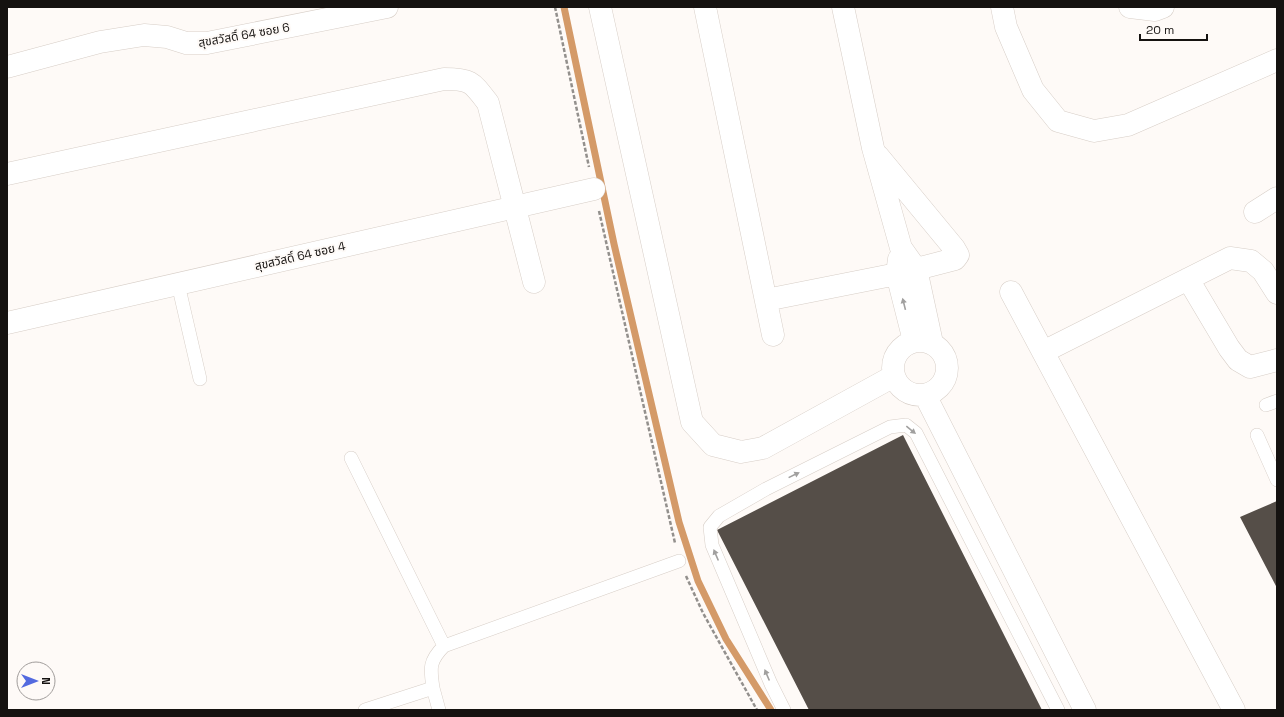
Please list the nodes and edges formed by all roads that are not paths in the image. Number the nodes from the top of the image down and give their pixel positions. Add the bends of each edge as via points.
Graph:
1 (387, 7) edge
2 (600, 7) edge
3 (705, 7) edge
4 (843, 7) edge
5 (1002, 7) edge
6 (1130, 7) edge
7 (1163, 7) edge
8 (1277, 60) edge
9 (7, 67) edge
10 (873, 148) junction
11 (7, 174) edge
12 (594, 189) road end
13 (1277, 198) edge
14 (515, 207) junction
15 (1256, 212) dead end
16 (907, 271) junction
17 (1188, 279) junction
18 (534, 282) dead end
19 (178, 284) junction
20 (1012, 292) dead end
21 (1277, 293) edge
22 (766, 300) junction
23 (7, 323) edge
24 (773, 335) dead end
25 (923, 342) junction
26 (1043, 352) junction
27 (1277, 360) edge
28 (894, 376) junction
29 (200, 379) dead end
30 (925, 395) junction
31 (1257, 435) dead end
32 (351, 458) dead end
33 (1277, 480) edge
34 (679, 561) road end
35 (444, 646) junction
36 (433, 688) junction
37 (365, 710) edge
38 (439, 710) edge
39 (784, 710) edge
40 (1058, 710) edge
41 (1085, 710) edge
42 (1234, 710) edge

1 - 9 street, สุขสวัสดิ์ 64 ซอย 6 via 207,43 186,43 167,37 144,35 115,39
2 - 28 street via 692,422 713,446 741,452 763,448
3 - 22 street
4 - 10 street
5 - 8 street via 1006,27 1033,90 1058,121 1094,131 1128,125
6 - 7 street via 1156,10
10 - 16 street
10 - 16 street via 958,255 955,259
11 - 14 street via 444,79 459,79 473,83 488,103
12 - 14 street, สุขสวัสดิ์ 64 ซอย 4
13 - 15 street
14 - 18 street
14 - 19 street, สุขสวัสดิ์ 64 ซอย 4
16 - 22 street
16 - 25 street
17 - 21 street via 1230,258 1251,261 1263,271
17 - 26 street
17 - 27 street via 1238,360 1250,367
19 - 23 street, สุขสวัสดิ์ 64 ซอย 4
19 - 29 lane
20 - 26 street
22 - 24 street
25 - 28 street via 900,350 895,358
25 - 30 street via 939,349 947,367 941,386
26 - 42 street
28 - 30 street via 907,392
30 - 41 street
31 - 33 lane
32 - 35 lane
34 - 35 lane
35 - 36 lane via 431,663
36 - 37 lane
36 - 38 lane
39 -> 40 lane via 712,546 710,527 719,516 766,488 890,427 906,425 916,433

